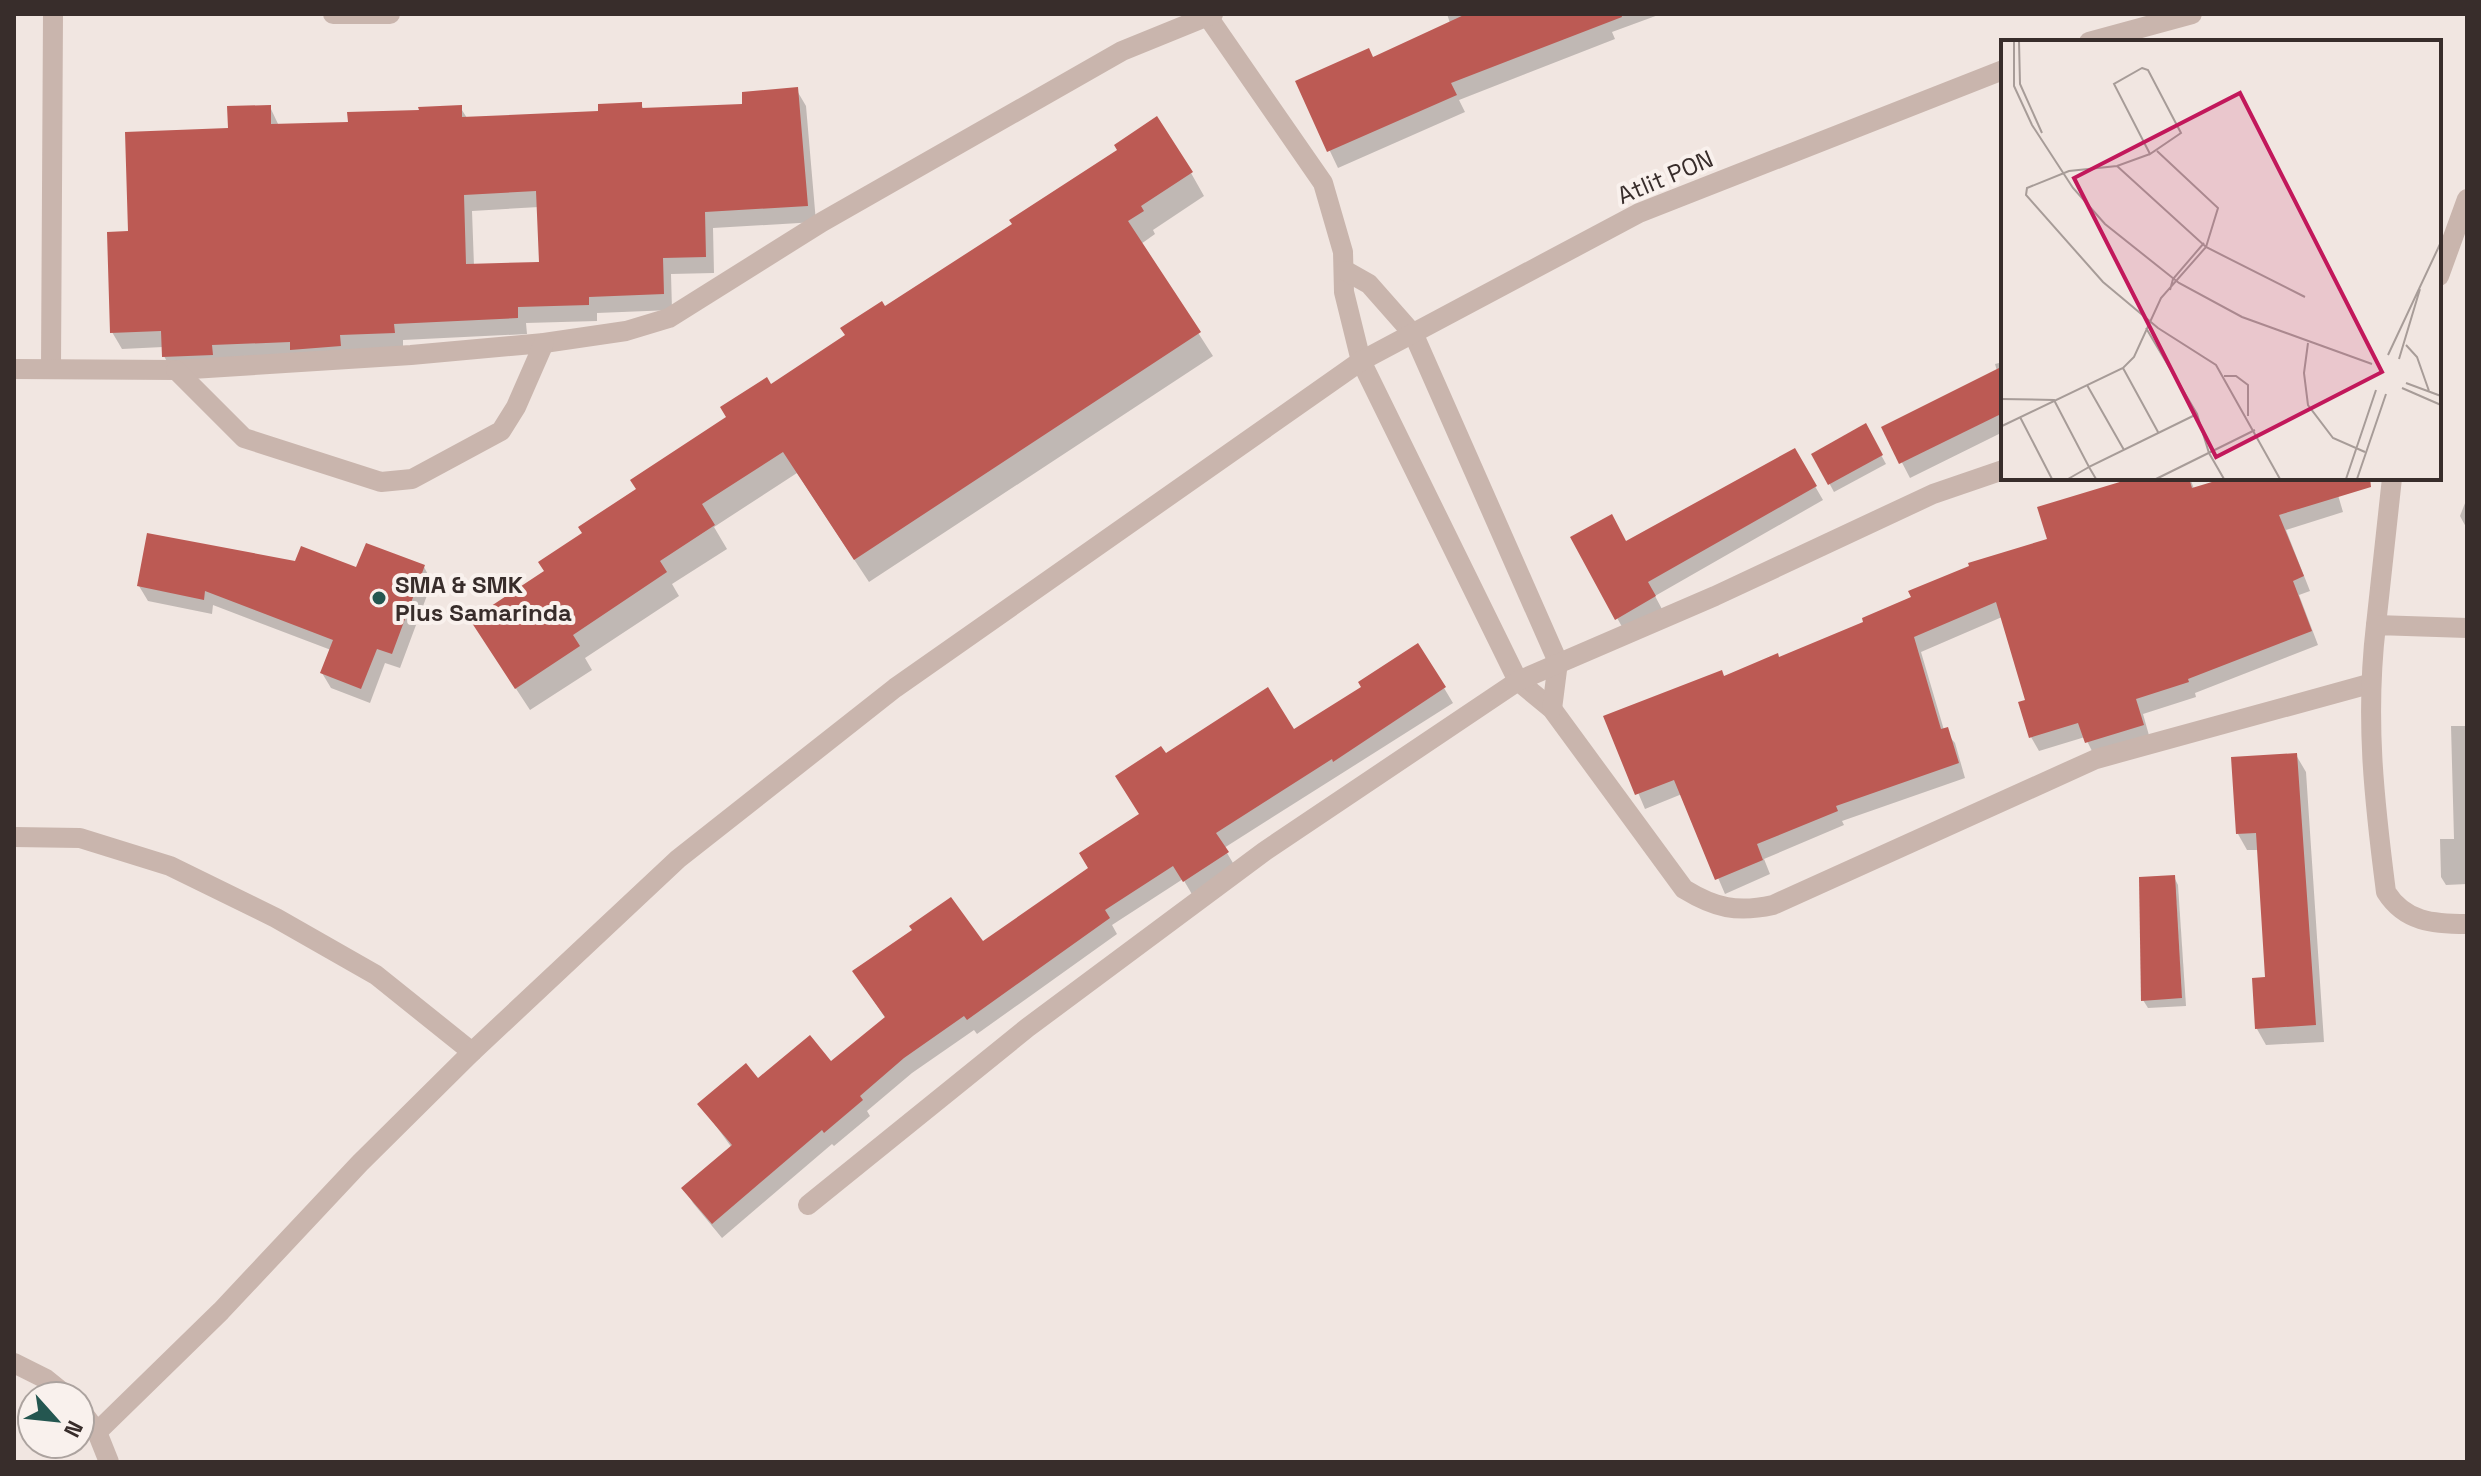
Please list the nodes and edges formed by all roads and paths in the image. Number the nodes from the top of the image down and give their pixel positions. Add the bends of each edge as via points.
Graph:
1 (53, 14) edge
2 (333, 14) edge
3 (2192, 14) edge
4 (378, 15) edge
5 (1209, 15) edge
6 (2096, 40) edge
7 (2001, 71) edge
8 (2467, 199) edge
9 (2441, 270) edge
10 (1346, 271) junction
11 (1414, 335) junction
12 (544, 343) junction
13 (1361, 361) junction
14 (51, 368) junction
15 (14, 369) edge
16 (176, 370) junction
17 (2001, 471) edge
18 (2392, 480) edge
19 (2376, 625) junction
20 (2467, 628) edge
21 (1558, 662) junction
22 (1518, 681) junction
23 (2369, 684) junction
24 (1552, 709) junction
25 (14, 837) edge
26 (2467, 924) edge
27 (472, 1052) junction
28 (808, 1205) dead end
29 (14, 1363) edge
30 (47, 1380) edge
31 (97, 1432) joint
32 (109, 1462) edge

1 - 14 street
2 - 4 street
3 - 6 street
5 - 10 street via 1323,183
5 - 12 street via 1122,51 822,222 669,318 626,331
7 - 11 street, Atlit PON via 1639,213
8 - 9 street
10 - 11 street via 1369,284
10 - 13 street via 1344,292
11 - 13 street, Atlit PON
11 - 21 street
12 - 16 street
12 - 16 street via 501,431 412,479 397,481 381,482 251,442
13 - 22 street
13 - 27 street, Atlit PON via 895,688 678,859
14 - 15 street
14 - 16 street
17 - 21 street via 1933,494
18 - 19 street
19 - 20 street
19 - 23 street
21 - 22 street
21 - 24 street
22 - 24 street
22 - 28 street via 1252,860 1027,1028
23 - 24 street via 2096,759 1773,905 1749,911 1724,909 1684,889
23 - 26 street via 2371,779 2386,892 2409,916
25 - 27 street via 80,838 170,866 376,975
27 - 31 street, Atlit PON
29 - 30 street
31 - 32 street

